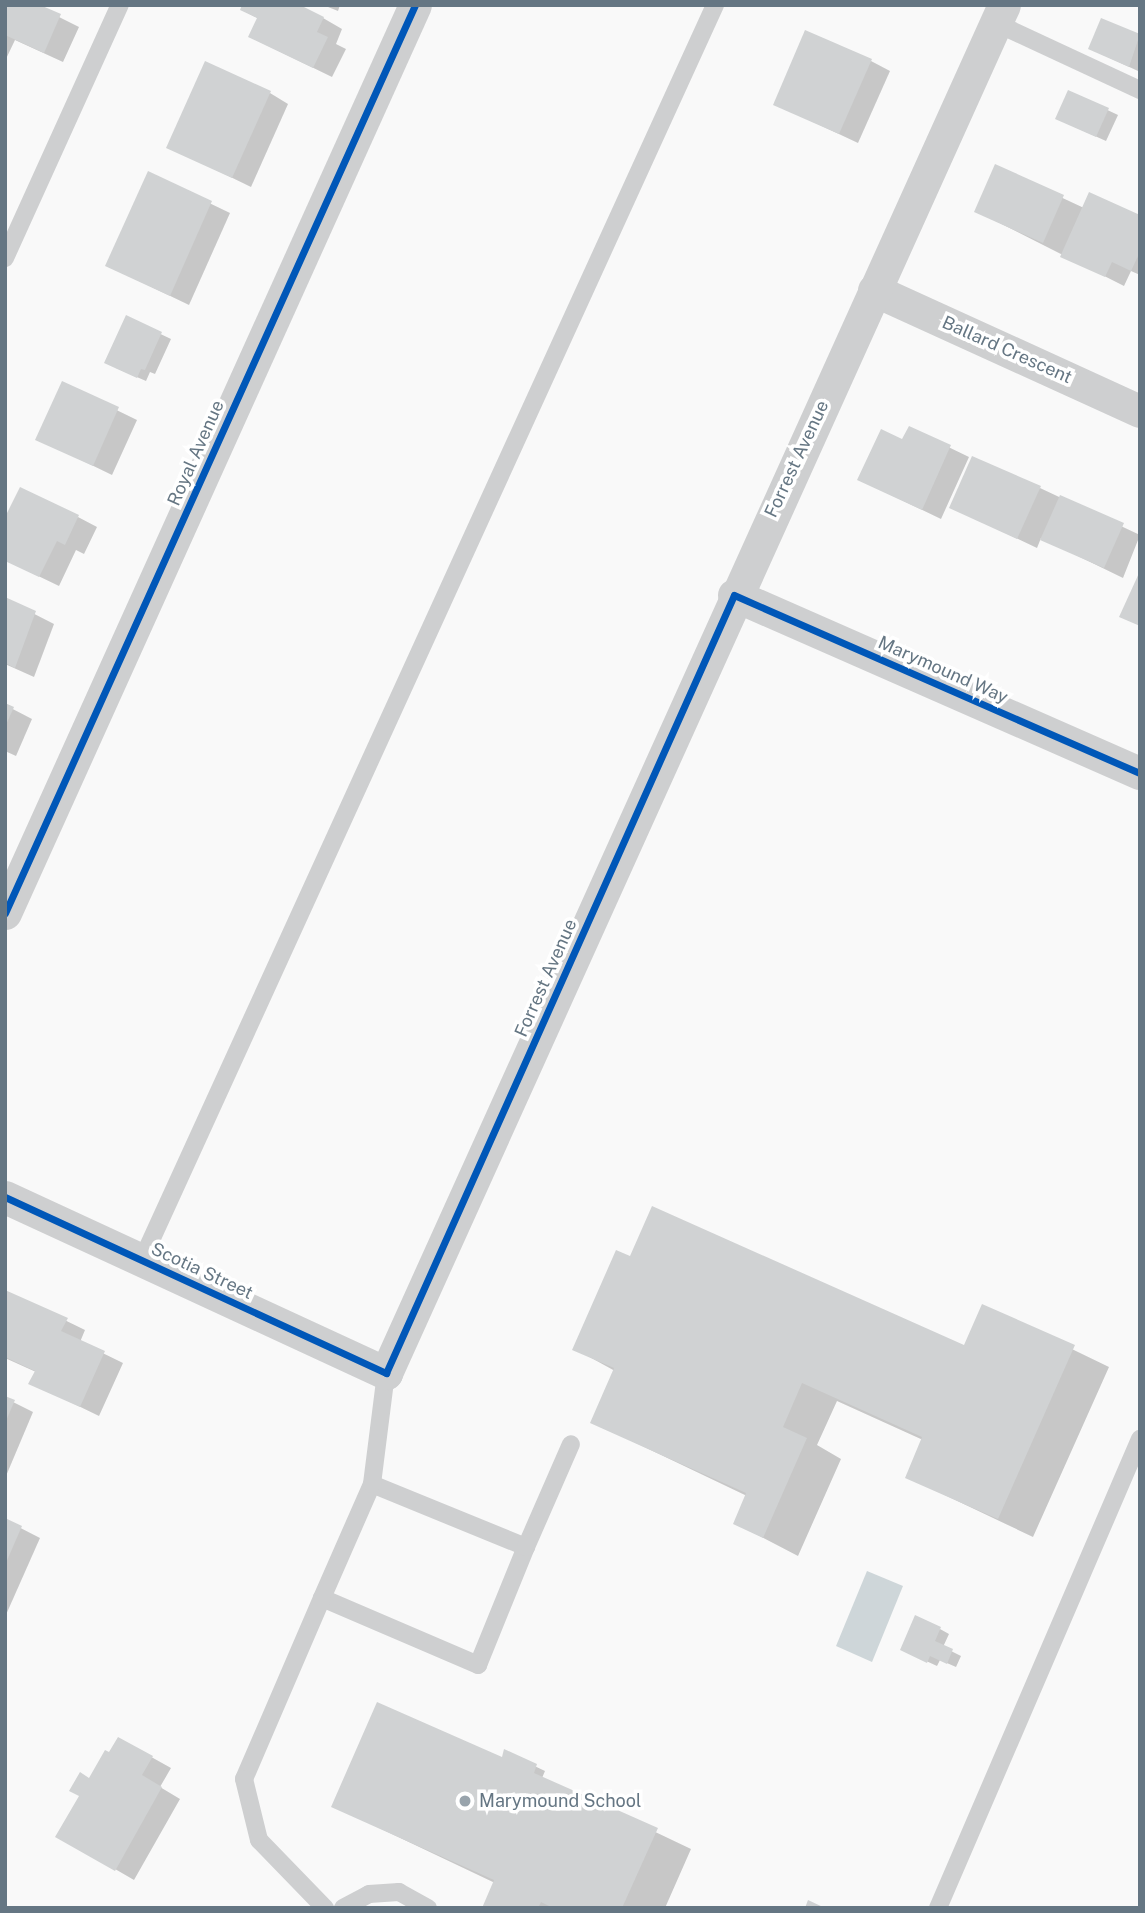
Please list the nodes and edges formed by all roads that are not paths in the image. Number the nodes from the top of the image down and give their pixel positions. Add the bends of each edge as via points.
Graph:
1 (120, 5) edge
2 (415, 5) edge
3 (715, 5) edge
4 (1000, 14) edge
5 (1140, 90) edge
6 (5, 258) edge
7 (874, 290) junction
8 (1140, 411) edge
9 (734, 595) junction
10 (1140, 773) edge
11 (5, 913) edge
12 (5, 1198) edge
13 (142, 1260) junction
14 (386, 1373) junction
15 (1140, 1439) edge
16 (571, 1444) dead end
17 (372, 1484) junction
18 (526, 1547) junction
19 (322, 1598) junction
20 (326, 1908) edge
21 (343, 1908) edge
22 (428, 1908) edge
23 (938, 1908) edge

1 - 6 lane
2 - 11 street, Royal Avenue
3 - 13 lane
4 - 5 lane
4 - 7 street, Forrest Avenue
7 - 8 street, Ballard Crescent
7 - 9 street, Forrest Avenue
9 - 10 street, Marymound Way
9 - 14 street, Forrest Avenue
12 - 13 street, Scotia Street
13 - 14 street, Scotia Street
14 - 17 lane
15 - 23 lane
16 - 18 lane
17 - 18 lane
17 - 19 lane
18 - 19 lane via 478,1665
19 - 20 lane via 244,1779 259,1840
21 - 22 lane via 369,1894 398,1892

